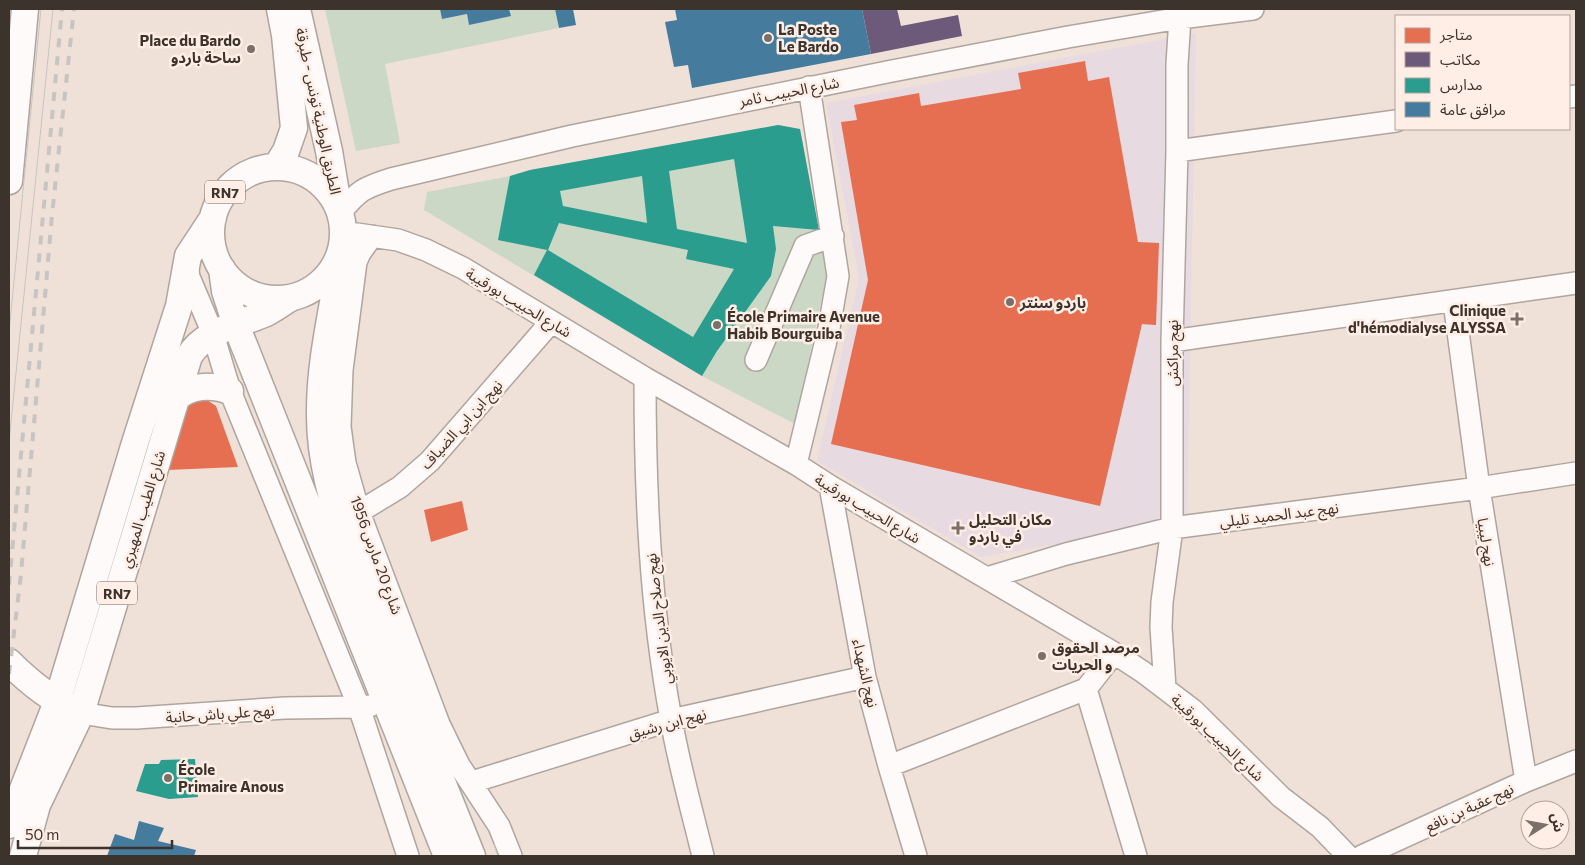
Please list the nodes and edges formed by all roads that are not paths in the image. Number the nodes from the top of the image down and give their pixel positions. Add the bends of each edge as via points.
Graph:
1 (25, 9) edge
2 (280, 9) edge
3 (298, 9) edge
4 (1253, 9) edge
5 (1180, 18) junction
6 (809, 87) junction
7 (1395, 121) edge
8 (1177, 151) junction
9 (276, 167) junction
10 (9, 181) edge
11 (213, 218) junction
12 (342, 232) junction
13 (372, 236) junction
14 (833, 236) junction
15 (186, 262) junction
16 (222, 269) junction
17 (1576, 284) edge
18 (290, 299) junction
19 (1454, 302) junction
20 (551, 322) junction
21 (224, 330) junction
22 (1172, 341) junction
23 (756, 360) dead end
24 (645, 378) junction
25 (230, 391) junction
26 (175, 399) junction
27 (796, 464) junction
28 (1576, 473) edge
29 (830, 486) junction
30 (1479, 488) junction
31 (359, 512) junction
32 (1172, 528) junction
33 (987, 578) junction
34 (1114, 653) junction
35 (9, 662) edge
36 (865, 677) junction
37 (1165, 688) junction
38 (1086, 689) junction
39 (57, 702) junction
40 (398, 702) junction
41 (359, 707) junction
42 (81, 712) junction
43 (671, 720) junction
44 (1576, 761) edge
45 (889, 766) junction
46 (1526, 781) junction
47 (472, 782) junction
48 (9, 825) edge
49 (23, 856) edge
50 (408, 856) edge
51 (447, 856) edge
52 (472, 856) edge
53 (511, 856) edge
54 (703, 856) edge
55 (916, 856) edge
56 (1136, 856) edge
57 (1348, 856) edge
58 (1362, 856) edge

1 - 10 main road
2 - 9 main road, الطريق الوطنية تونس - طبرقة via 294,128
3 - 12 main road, الطريق الوطنية تونس - طبرقة via 329,151
4 - 5 street, شارع الحبيب ثامر
5 - 6 street, شارع الحبيب ثامر
5 - 8 street, نهج مراكش
6 - 12 street, شارع الحبيب ثامر via 572,136 391,179 356,194
6 - 14 street
7 - 8 street
8 - 22 street, نهج مراكش
9 - 11 main road, RN7 via 252,172 236,182 222,197
9 - 12 main road, RN7 via 303,172 326,189 334,200
11 - 15 main road, شارع الطيب المهيري / RN7
11 - 16 main road, RN7 via 213,248
12 - 13 street, شارع الحبيب بورقيبة
12 - 18 main road, RN7 via 337,262 329,275 318,286
12 - 40 main road, شارع 20 مارس 1956 via 337,287 322,377 320,427 324,463 334,507
13 - 20 street, شارع الحبيب بورقيبة via 398,240 426,250 463,268
13 - 31 street, شارع 20 مارس 1956 via 356,262 342,370 340,427 345,463
14 - 23 street via 806,246
14 - 27 street via 838,276 836,292
15 - 21 street via 189,279
15 - 39 main road, شارع الطيب المهيري / RN7 via 179,306
16 - 18 main road, RN7 via 230,280 251,294
16 - 21 main road
17 - 19 street
18 - 21 main road, شارع الطيب المهيري / RN7
19 - 22 street
19 - 30 street, نهج ليبيا
20 - 24 street, شارع الحبيب بورقيبة
20 - 31 street, نهج ابن ابي الضياف via 430,461 400,487
21 - 25 street
21 - 26 main road, شارع الطيب المهيري / RN7 via 198,344 188,356
21 - 40 main road via 377,678
22 - 32 street, نهج مراكش
24 - 27 street, شارع الحبيب بورقيبة
24 - 43 street, نهج صلاح الدين الايوبي via 649,547
25 - 26 main road via 201,387 189,389
25 - 41 street
26 - 42 main road, شارع الطيب المهيري / RN7
27 - 29 street, شارع الحبيب بورقيبة
28 - 30 street, نهج عبد الحميد تليلي
29 - 33 street, شارع الحبيب بورقيبة
29 - 36 street, نهج الشهداء
30 - 32 street, نهج عبد الحميد تليلي
30 - 46 street, نهج ليبيا
31 - 47 street, شارع 20 مارس 1956 via 439,724 452,753
32 - 33 street, نهج عبد الحميد تليلي via 1066,554
32 - 37 street, نهج مراكش via 1162,602
33 - 34 street, شارع الحبيب بورقيبة
34 - 37 street, شارع الحبيب بورقيبة
34 - 38 street
35 - 39 main road
36 - 43 street, نهج ابن رشيق
36 - 45 street, نهج الشهداء
37 - 57 street, شارع الحبيب بورقيبة
38 - 45 street
38 - 56 street
39 - 42 main road
39 - 48 main road, شارع الطيب المهيري / RN7
40 - 41 street, نهج علي باش حانبة
40 - 51 main road, شارع 20 مارس 1956
40 - 52 main road, شارع 20 مارس 1956
41 - 42 street, نهج علي باش حانبة via 285,708 136,718 112,718
41 - 50 street
42 - 49 main road, شارع الطيب المهيري / RN7 via 37,805
43 - 47 street, نهج ابن رشيق
43 - 54 street, نهج صلاح الدين الايوبي
44 - 46 street, نهج عقبة بن نافع
45 - 55 street, نهج الشهداء
46 - 58 street, نهج عقبة بن نافع
47 - 53 street, شارع 20 مارس 1956 via 499,826

